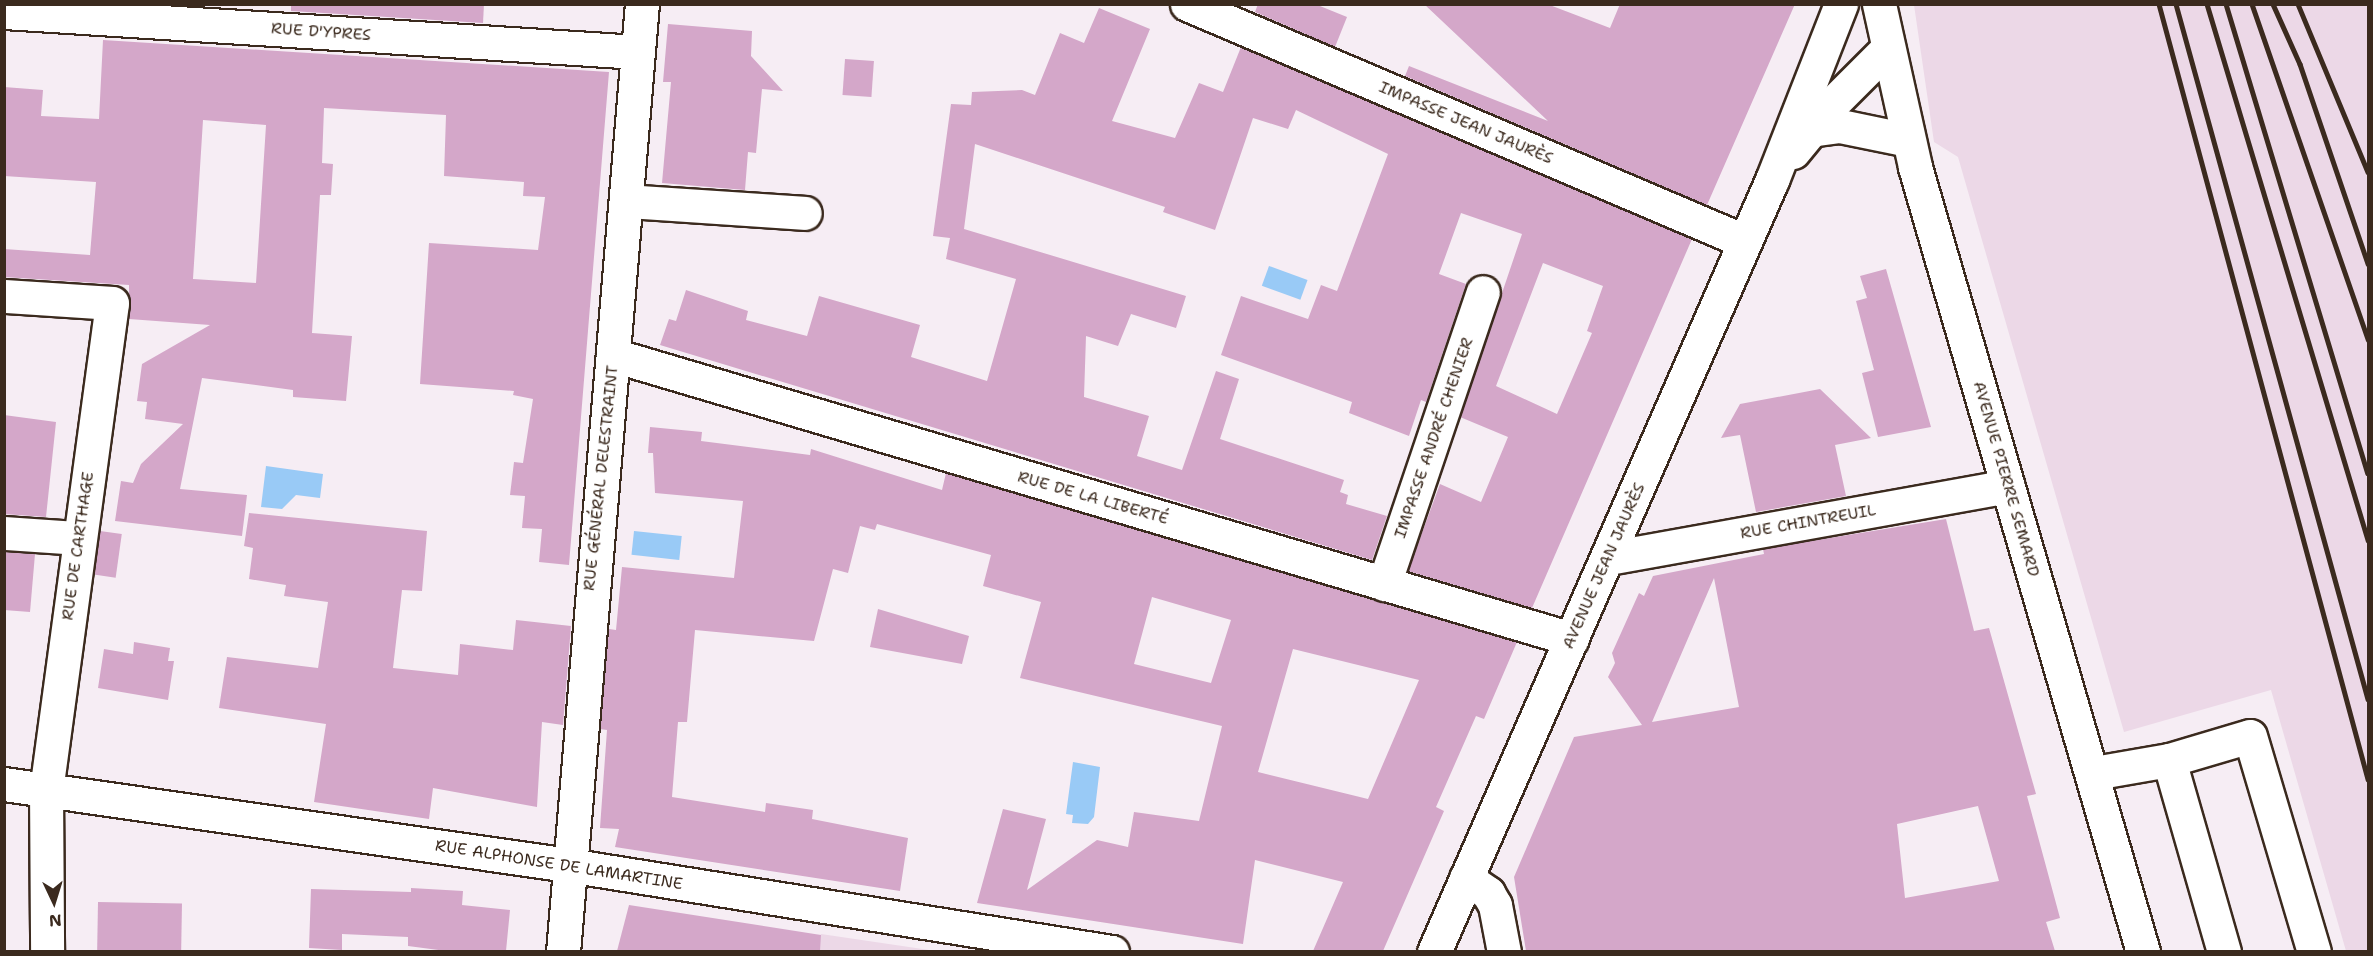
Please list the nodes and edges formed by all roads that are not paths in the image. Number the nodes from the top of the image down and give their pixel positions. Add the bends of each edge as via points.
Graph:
1 (642, 4) edge
2 (1187, 4) edge
3 (1841, 4) edge
4 (1879, 4) edge
5 (4, 12) edge
6 (1887, 49) junction
7 (638, 52) junction
8 (1810, 130) junction
9 (1908, 140) junction
10 (1772, 180) junction
11 (626, 201) junction
12 (805, 213) dead end
13 (1744, 241) junction
14 (1483, 292) dead end
15 (4, 296) edge
16 (613, 355) junction
17 (2008, 486) junction
18 (4, 533) edge
19 (78, 538) junction
20 (1608, 558) junction
21 (1384, 584) junction
22 (1572, 639) junction
23 (2169, 760) junction
24 (2094, 773) junction
25 (4, 784) edge
26 (46, 790) junction
27 (568, 865) junction
28 (1466, 878) junction
29 (47, 951) edge
30 (563, 951) edge
31 (1112, 951) edge
32 (1434, 951) edge
33 (1504, 951) edge
34 (2143, 951) edge
35 (2224, 951) edge
36 (2314, 951) edge

1 - 7 street, RUE GÉNÉRAL DELESTRAINT
2 - 13 street, IMPASSE JEAN JAURÈS
3 - 10 street, AVENUE JEAN JAURÈS
4 - 6 street, AVENUE PIERRE SEMARD
5 - 7 street, RUE D'YPRES
6 - 8 street, AVENUE JEAN JAURÈS
6 - 9 street, AVENUE PIERRE SEMARD
7 - 11 street, RUE GÉNÉRAL DELESTRAINT
8 - 9 street via 1840,126
8 - 10 street, AVENUE JEAN JAURÈS
9 - 17 street, AVENUE PIERRE SEMARD
10 - 13 street, AVENUE JEAN JAURÈS
11 - 12 street
11 - 16 street, RUE GÉNÉRAL DELESTRAINT
13 - 20 street, AVENUE JEAN JAURÈS
14 - 21 street, IMPASSE ANDRÉ CHENIER
15 - 19 street, RUE DE CARTHAGE via 112,303
16 - 21 street, RUE DE LA LIBERTÉ
16 - 27 street, RUE GÉNÉRAL DELESTRAINT
17 - 20 street, RUE CHINTREUIL
17 - 24 street, AVENUE PIERRE SEMARD
18 - 19 street
19 - 26 street, RUE DE CARTHAGE
20 - 22 street, AVENUE JEAN JAURÈS
21 - 22 street, RUE DE LA LIBERTÉ
22 - 28 street, AVENUE JEAN JAURÈS
23 - 24 street
23 - 35 street
23 - 36 street via 2250,736
24 - 34 street, AVENUE PIERRE SEMARD
25 - 26 street, RUE ALPHONSE DE LAMARTINE
26 - 27 street, RUE ALPHONSE DE LAMARTINE
26 - 29 street, RUE DE CARTHAGE
27 - 30 street, RUE GÉNÉRAL DELESTRAINT
27 - 31 street, RUE ALPHONSE DE LAMARTINE
28 - 32 street, AVENUE JEAN JAURÈS
28 - 33 street via 1488,893

